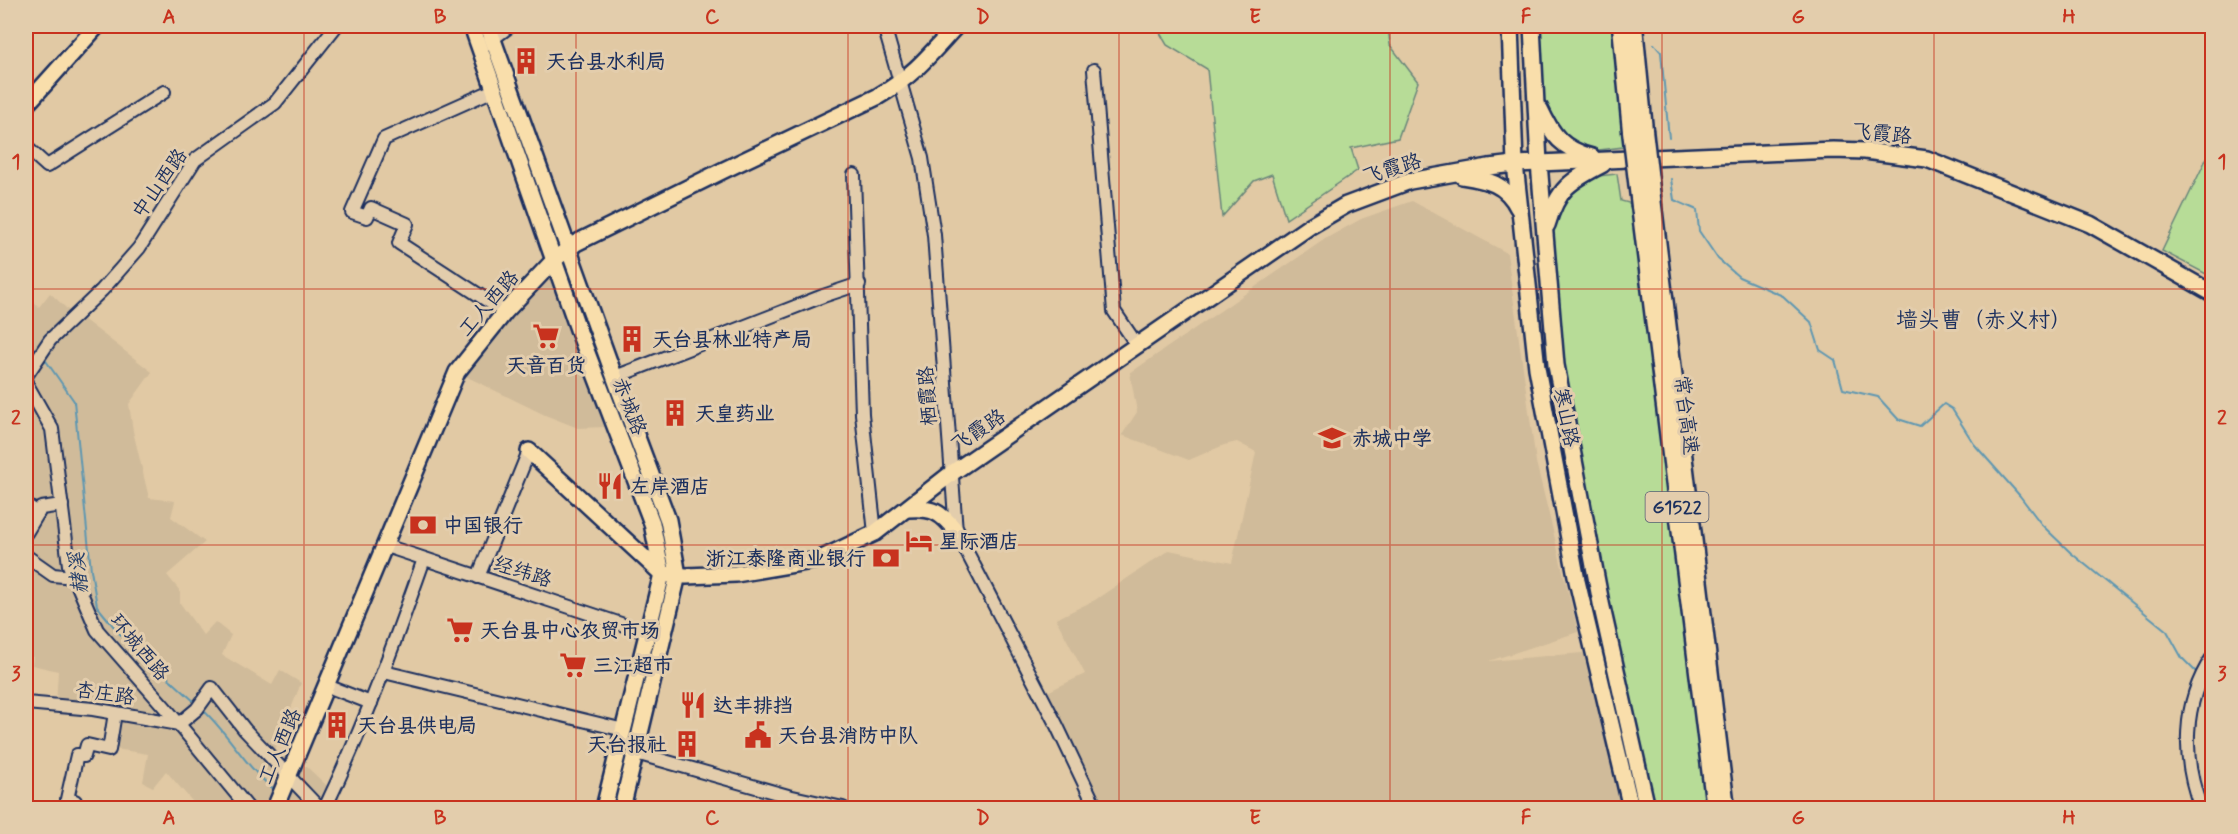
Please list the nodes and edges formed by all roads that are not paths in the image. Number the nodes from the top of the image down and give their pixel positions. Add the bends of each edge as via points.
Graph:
1 (97, 26) edge
2 (336, 26) edge
3 (472, 26) edge
4 (510, 26) edge
5 (884, 26) edge
6 (956, 26) edge
7 (1510, 26) edge
8 (1532, 26) edge
9 (1621, 26) edge
10 (1634, 26) edge
11 (487, 37) edge
12 (1094, 70) dead end
13 (901, 84) junction
14 (164, 92) dead end
15 (487, 93) dead end
16 (1536, 101) junction
17 (26, 105) edge
18 (1638, 130) junction
19 (1514, 135) junction
20 (26, 147) edge
21 (1610, 161) junction
22 (1539, 163) junction
23 (1515, 164) junction
24 (1489, 167) junction
25 (1447, 174) junction
26 (854, 175) dead end
27 (1646, 206) junction
28 (1520, 213) junction
29 (1545, 234) junction
30 (568, 248) junction
31 (555, 259) junction
32 (859, 284) junction
33 (2212, 293) edge
34 (505, 312) junction
35 (1137, 345) junction
36 (26, 376) edge
37 (615, 377) junction
38 (26, 383) edge
39 (634, 429) junction
40 (618, 435) junction
41 (529, 451) joint
42 (952, 473) junction
43 (26, 505) edge
44 (62, 505) junction
45 (908, 508) junction
46 (38, 513) junction
47 (956, 531) junction
48 (26, 533) edge
49 (875, 533) junction
50 (386, 546) junction
51 (26, 556) edge
52 (424, 559) junction
53 (662, 573) junction
54 (678, 575) junction
55 (74, 577) junction
56 (478, 577) junction
57 (648, 633) junction
58 (2212, 658) edge
59 (384, 672) junction
60 (327, 686) junction
61 (26, 703) edge
62 (371, 703) junction
63 (115, 713) junction
64 (179, 724) junction
65 (624, 730) junction
66 (636, 753) junction
67 (289, 776) junction
68 (74, 808) edge
69 (248, 808) edge
70 (274, 808) edge
71 (319, 808) edge
72 (325, 808) edge
73 (605, 808) edge
74 (622, 808) edge
75 (843, 808) edge
76 (1096, 808) edge
77 (1631, 808) edge
78 (1647, 808) edge
79 (1715, 808) edge
80 (1726, 808) edge
81 (2201, 808) edge

1 - 17 main road
2 - 36 street, 中山西路 via 274,103 195,160 139,248 50,340
3 - 11 main road, 赤城路
4 - 11 street
5 - 13 street, 栖霞路
6 - 13 main road, 工人西路
7 - 19 main road, 寒山路
8 - 16 main road, 寒山路
9 - 18 highway, 常台高速 / G1522
10 - 18 highway, 常台高速 / G1522
11 - 30 main road, 赤城路
11 - 31 main road, 赤城路
12 - 35 street via 1114,311
13 - 30 main road, 工人西路
13 - 42 street, 栖霞路 via 922,158 934,235
14 - 20 street via 46,166
15 - 34 street via 384,139 352,212 367,217 371,208 407,224 399,243
16 - 21 main road via 1551,132 1575,153
16 - 22 main road, 寒山路
18 - 27 highway, 常台高速 / G1522, bridge
19 - 23 main road, 寒山路
19 - 24 main road via 1509,151
21 - 22 main road, 飞霞路
21 - 29 main road via 1566,186 1552,209
21 - 33 main road, 飞霞路 via 1833,150 1927,159 2090,224
22 - 23 main road, 飞霞路
22 - 29 main road, 寒山路
23 - 24 main road, 飞霞路
23 - 28 main road, 寒山路
24 - 25 main road, 飞霞路
25 - 28 main road via 1503,186
25 - 35 main road, 飞霞路 via 1410,181 1346,205
26 - 32 street
27 - 79 highway, 常台高速 / G1522
27 - 80 highway, 常台高速 / G1522
28 - 77 main road, 寒山路 via 1537,368 1576,581
29 - 78 main road, 寒山路 via 1556,365 1599,592
30 - 31 main road, 工人西路
30 - 37 main road, 赤城路
31 - 34 main road, 工人西路
31 - 40 main road, 赤城路
32 - 37 street
32 - 49 street via 862,414
34 - 50 main road, 工人西路 via 458,372
35 - 42 main road, 飞霞路
37 - 39 main road, 赤城路
38 - 44 street, 环城西路 via 52,429
39 - 40 main road
39 - 54 main road, 赤城路 via 668,520
40 - 53 main road, 赤城路 via 652,523
41 - 53 main road
41 - 56 street
42 - 45 main road, 飞霞路
42 - 47 street, 栖霞路
43 - 46 street
44 - 46 street via 41,508
44 - 55 street, 环城西路
45 - 47 main road via 925,507 944,516
45 - 49 main road, 飞霞路
46 - 48 street
47 - 76 street, 栖霞路
49 - 54 main road, 飞霞路 via 818,560 736,574
50 - 52 street, 经纬路
50 - 60 main road, 工人西路
51 - 55 street via 53,575
52 - 56 street, 经纬路
52 - 59 street
53 - 54 main road, 飞霞路
53 - 57 main road, 赤城路
54 - 66 main road, 赤城路
55 - 64 street, 环城西路 via 97,630
56 - 57 street, 经纬路
57 - 65 main road, 赤城路
58 - 81 street via 2198,684 2187,735 2193,787
59 - 62 street
59 - 65 street
60 - 62 street
60 - 67 main road, 工人西路
61 - 63 street, 杏庄路
62 - 72 street
63 - 64 street, 杏庄路
63 - 68 street via 109,750 87,745 84,756 77,755 68,799 75,801
64 - 67 street via 197,709 212,688
64 - 69 street, 环城西路
65 - 73 main road, 赤城路
66 - 74 main road, 赤城路
66 - 75 street
67 - 70 main road, 工人西路
67 - 71 street

